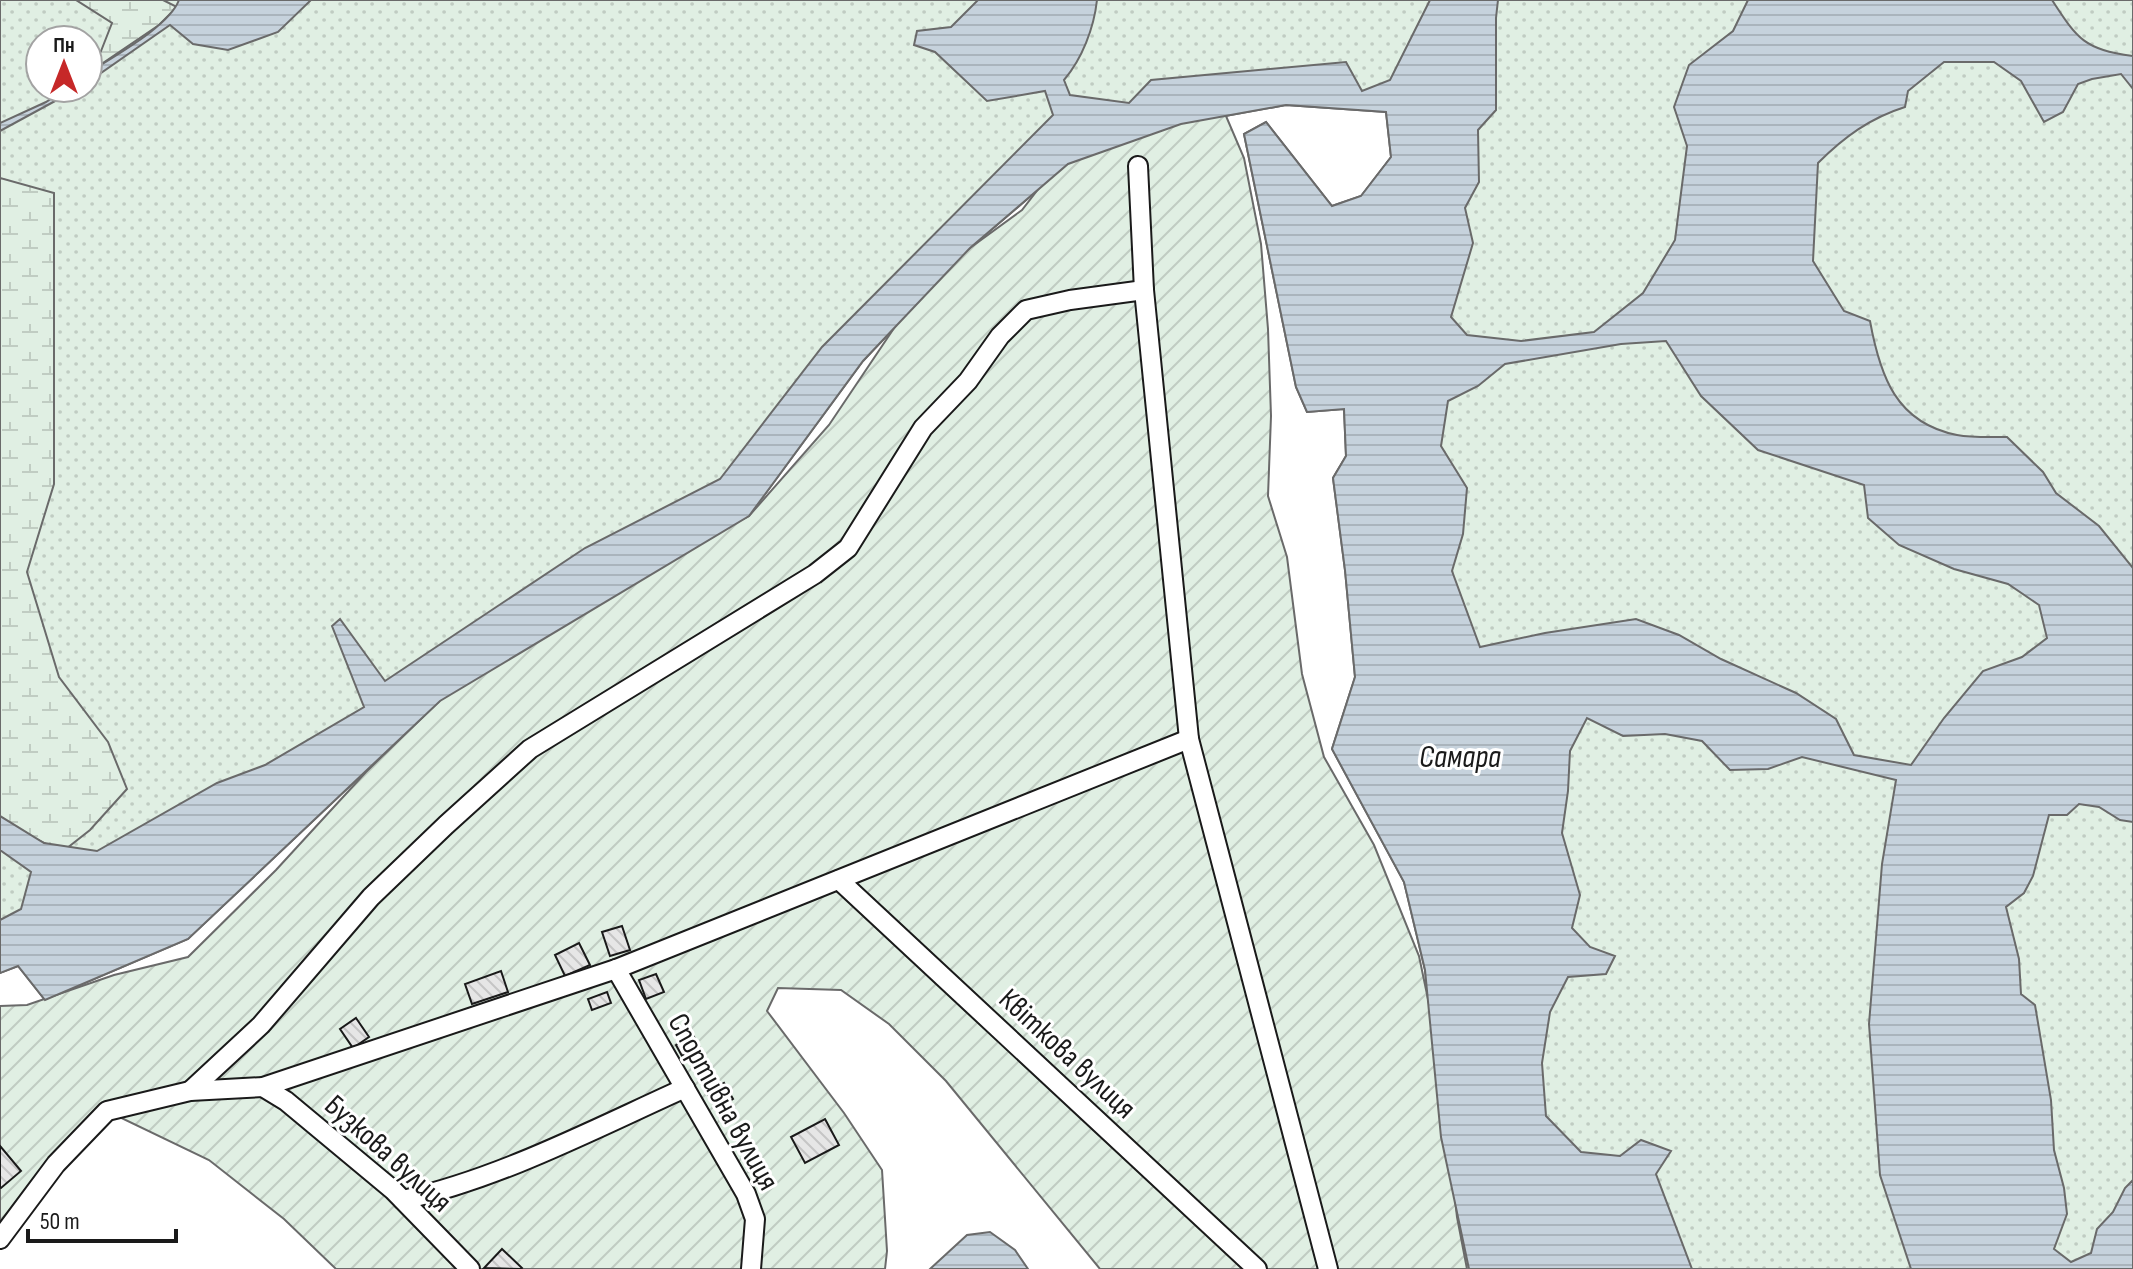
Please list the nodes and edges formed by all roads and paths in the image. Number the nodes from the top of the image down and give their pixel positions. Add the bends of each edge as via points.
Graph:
1 (1138, 166) dead end
2 (1144, 290) junction
3 (1189, 739) junction
4 (839, 880) junction
5 (616, 969) junction
6 (263, 1087) junction
7 (685, 1088) junction
8 (190, 1091) junction
9 (403, 1200) junction
10 (0, 1239) edge
11 (470, 1269) edge
12 (751, 1269) edge
13 (1257, 1269) edge
14 (1328, 1269) edge

1 - 2 street
2 - 3 street
2 - 8 street via 1026,310 923,428 848,548 802,583 530,749 371,897 261,1025
3 - 4 street
3 - 14 street
4 - 5 street
4 - 13 street, Квіткова вулиця
5 - 6 street
5 - 7 street, Спортивна вулиця
6 - 8 street
6 - 9 street, Бузкова вулиця
7 - 9 street via 472,1180
7 - 12 street, Спортивна вулиця via 746,1194 755,1219
8 - 10 street via 107,1111 56,1164
9 - 11 street, Бузкова вулиця

